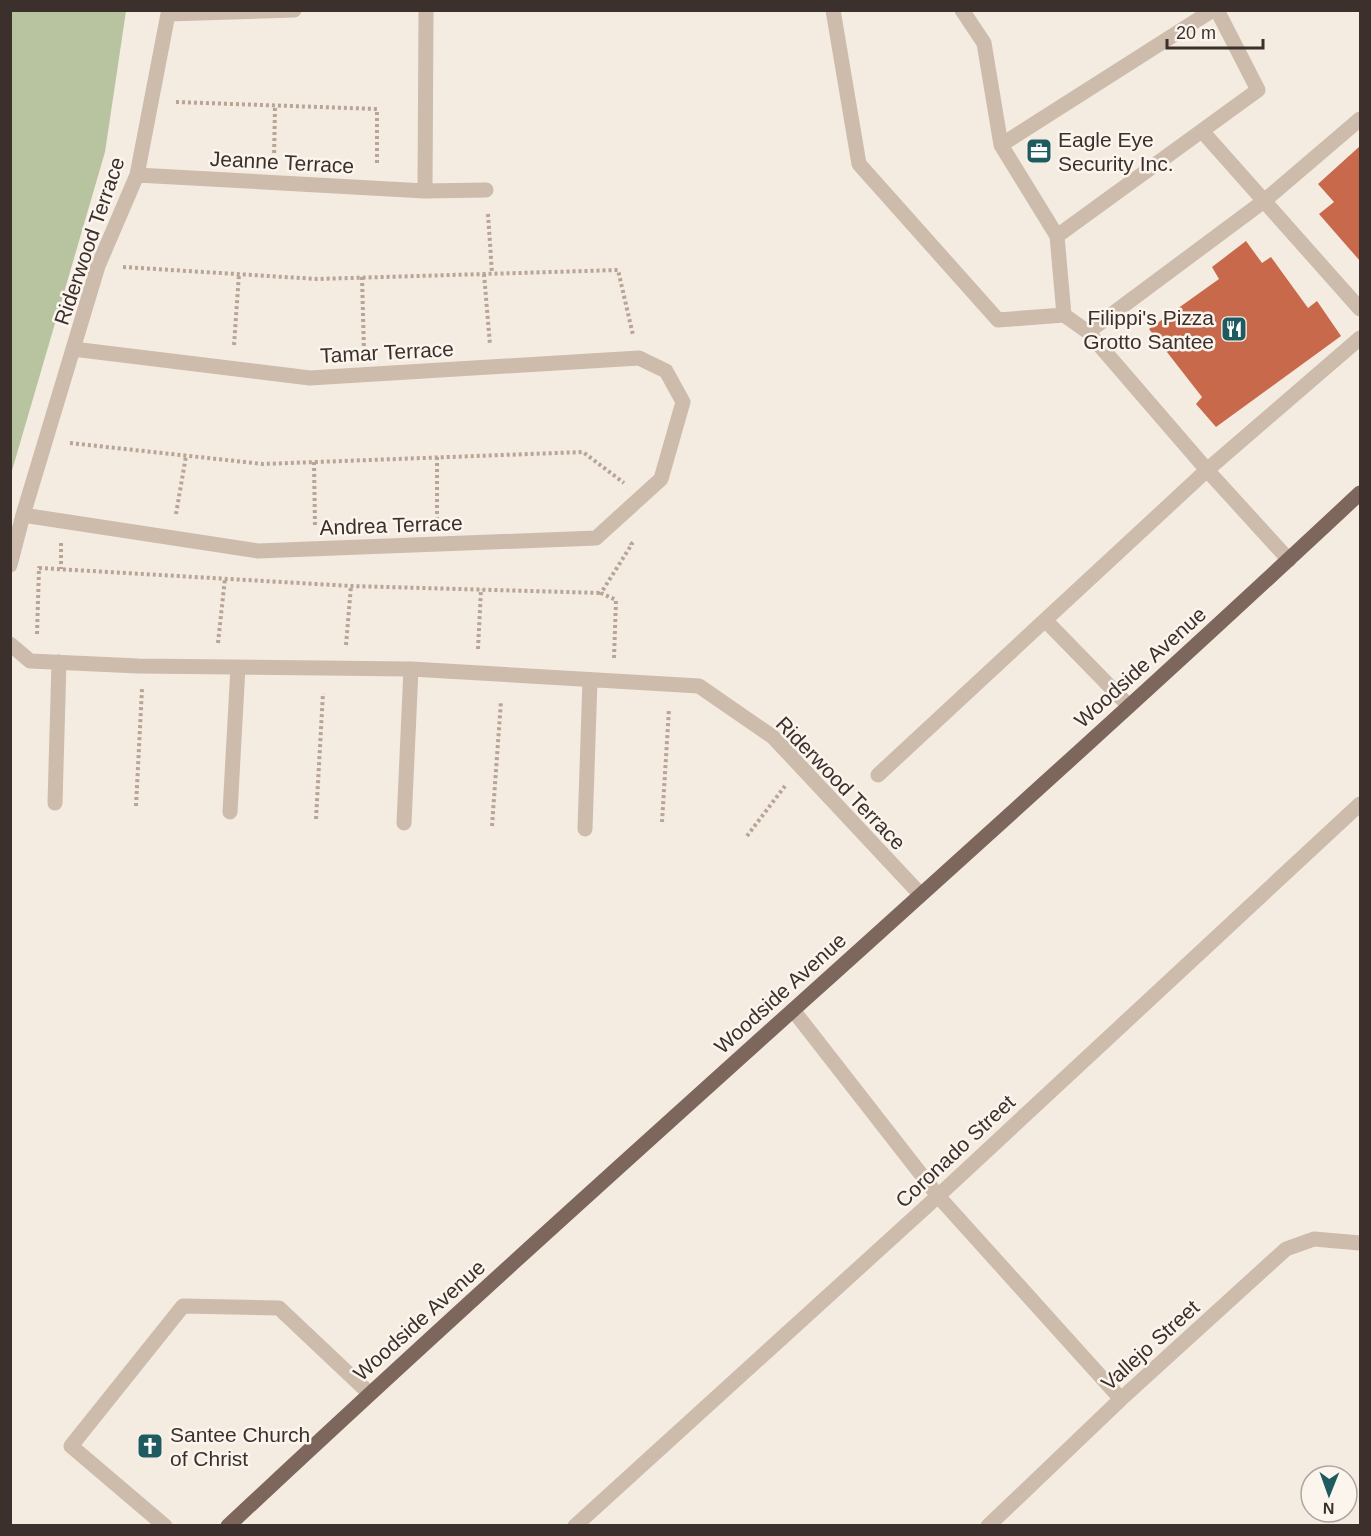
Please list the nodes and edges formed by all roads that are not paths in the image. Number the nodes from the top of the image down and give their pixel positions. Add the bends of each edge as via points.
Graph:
1 (294, 10) edge
2 (426, 10) edge
3 (833, 10) edge
4 (962, 10) edge
5 (1213, 10) edge
6 (1217, 10) edge
7 (1360, 118) edge
8 (1202, 131) junction
9 (1002, 145) junction
10 (137, 176) junction
11 (486, 190) road end
12 (425, 191) junction
13 (1264, 201) junction
14 (1057, 236) junction
15 (1360, 309) edge
16 (1064, 315) junction
17 (1088, 332) junction
18 (1360, 338) edge
19 (74, 349) junction
20 (683, 402) joint
21 (1207, 470) junction
22 (1360, 493) edge
23 (23, 515) junction
24 (1289, 560) junction
25 (10, 565) edge
26 (1045, 620) junction
27 (10, 644) edge
28 (59, 662) junction
29 (238, 667) junction
30 (411, 669) junction
31 (590, 680) junction
32 (1129, 706) junction
33 (878, 775) dead end
34 (55, 803) dead end
35 (1360, 804) edge
36 (230, 812) dead end
37 (404, 823) dead end
38 (585, 829) dead end
39 (920, 894) junction
40 (793, 1010) junction
41 (938, 1196) junction
42 (1360, 1244) edge
43 (369, 1393) junction
44 (1121, 1399) junction
45 (165, 1526) edge
46 (228, 1526) edge
47 (575, 1526) edge
48 (988, 1526) edge

1 - 10 street, Riderwood Terrace via 168,14
2 - 12 street
3 - 16 street via 859,164 998,320
4 - 9 street via 984,43
5 - 9 street
6 - 8 street via 1258,90
7 - 13 street
8 - 13 street
8 - 14 street
9 - 14 street
10 - 12 street, Jeanne Terrace
10 - 19 street, Riderwood Terrace via 98,266
11 - 12 street, Jeanne Terrace
13 - 15 street
13 - 17 street
14 - 16 street
16 - 17 street
17 - 21 street
18 - 21 street
19 - 20 street, Tamar Terrace via 310,378 639,358 666,371
19 - 23 street, Riderwood Terrace
20 - 23 street, Andrea Terrace via 661,479 596,538 258,551
21 - 24 street
21 - 26 street
22 - 24 main road, Woodside Avenue
23 - 25 street, Riderwood Terrace
24 - 32 main road, Woodside Avenue
26 - 32 street
26 - 33 street
27 - 28 street, Riderwood Terrace via 30,661
28 - 29 street, Riderwood Terrace
28 - 34 street
29 - 30 street, Riderwood Terrace
29 - 36 street
30 - 31 street, Riderwood Terrace
30 - 37 street
31 - 38 street
31 - 39 street, Riderwood Terrace via 699,686 774,737
32 - 39 main road, Woodside Avenue
35 - 41 street, Coronado Street
39 - 40 main road, Woodside Avenue
40 - 41 street
40 - 43 main road, Woodside Avenue
41 - 44 street
41 - 47 street, Coronado Street
42 - 44 street, Vallejo Street via 1314,1239 1286,1249
43 - 45 street via 279,1308 183,1306 72,1446
43 - 46 main road, Woodside Avenue
44 - 48 street, Vallejo Street

